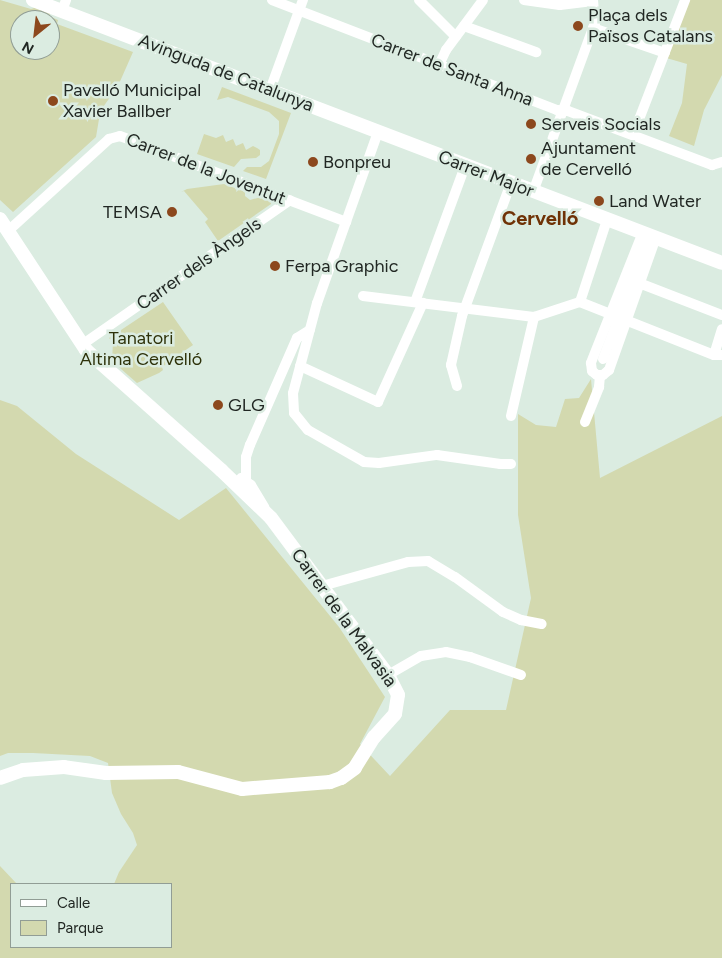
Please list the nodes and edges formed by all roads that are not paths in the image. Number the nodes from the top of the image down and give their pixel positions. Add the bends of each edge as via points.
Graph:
1 (33, 0) edge
2 (272, 0) edge
3 (303, 0) edge
4 (419, 0) edge
5 (483, 0) edge
6 (524, 0) edge
7 (593, 1) edge
8 (683, 1) edge
9 (65, 3) edge
10 (299, 11) junction
11 (464, 26) junction
12 (593, 28) junction
13 (456, 37) junction
14 (536, 52) dead end
15 (664, 53) junction
16 (439, 66) junction
17 (270, 90) junction
18 (563, 110) junction
19 (378, 132) junction
20 (633, 135) junction
21 (418, 148) joint
22 (721, 164) edge
23 (464, 166) junction
24 (511, 184) junction
25 (533, 192) junction
26 (290, 200) junction
27 (607, 220) junction
28 (346, 222) junction
29 (4, 225) edge
30 (647, 240) junction
31 (722, 263) edge
32 (639, 283) junction
33 (363, 296) dead end
34 (419, 302) junction
35 (580, 302) junction
36 (465, 309) junction
37 (722, 315) edge
38 (534, 317) junction
39 (618, 317) junction
40 (722, 328) edge
41 (310, 330) junction
42 (82, 344) junction
43 (718, 355) edge
44 (603, 359) dead end
45 (300, 366) junction
46 (600, 376) junction
47 (457, 386) dead end
48 (511, 416) dead end
49 (585, 422) dead end
50 (511, 464) dead end
51 (222, 470) junction
52 (246, 481) junction
53 (271, 518) junction
54 (322, 586) junction
55 (542, 624) dead end
56 (388, 675) junction
57 (521, 675) dead end
58 (0, 778) edge

1 - 9 street, Avinguda de Catalunya
2 - 10 street, Carrer de Santa Anna
3 - 10 street
4 - 13 street
5 - 11 street
6 - 7 street via 560,4
7 - 12 street
8 - 15 street
9 - 17 street, Avinguda de Catalunya
10 - 16 street, Carrer de Santa Anna
10 - 17 street
11 - 13 street
11 - 14 street
12 - 15 street
12 - 18 street
13 - 16 street
15 - 20 street
16 - 18 street, Carrer de Santa Anna
17 - 19 street, Avinguda de Catalunya
18 - 20 street, Carrer de Santa Anna
18 - 25 street
19 - 21 street, Avinguda de Catalunya
19 - 28 street
20 - 22 street, Carrer de Santa Anna via 712,164
21 - 23 street, Carrer Major
23 - 24 street, Carrer Major
23 - 34 street
24 - 25 street, Carrer Major
24 - 36 street
25 - 27 street, Carrer Major
26 - 28 street, Carrer de la Joventut
26 - 29 street, Carrer de la Joventut via 115,136
26 - 42 street, Carrer dels Àngels
27 - 30 street, Carrer Major
27 - 35 street
28 - 41 street
29 - 42 street
30 - 31 street, Carrer Major
30 - 32 street
30 - 39 street
32 - 37 street
32 - 39 street
33 - 34 street
34 - 36 street
34 - 45 street via 378,402
35 - 38 street
35 - 39 street
36 - 38 street
36 - 47 street via 451,365
38 - 48 street
39 - 43 street
39 - 44 street
39 - 46 street via 609,370
39 - 46 street via 591,363 592,371
40 - 43 street
41 - 45 street
41 - 52 street via 297,338 250,444 246,457
42 - 51 street
45 - 50 street via 292,400 296,418 308,430 358,459 379,463 437,455
46 - 49 street
51 - 52 street
51 - 53 street
52 - 53 street, Carrer de la Malvasia
53 - 54 street, Carrer de la Malvasia
54 - 55 street via 408,562 428,561 503,612
54 - 56 street, Carrer de la Malvasia
56 - 57 street via 421,656 446,652
56 - 58 street, Carrer de la Malvasia via 398,696 395,714 374,737 355,768 342,778 242,789 164,771 121,773 50,767 23,770

